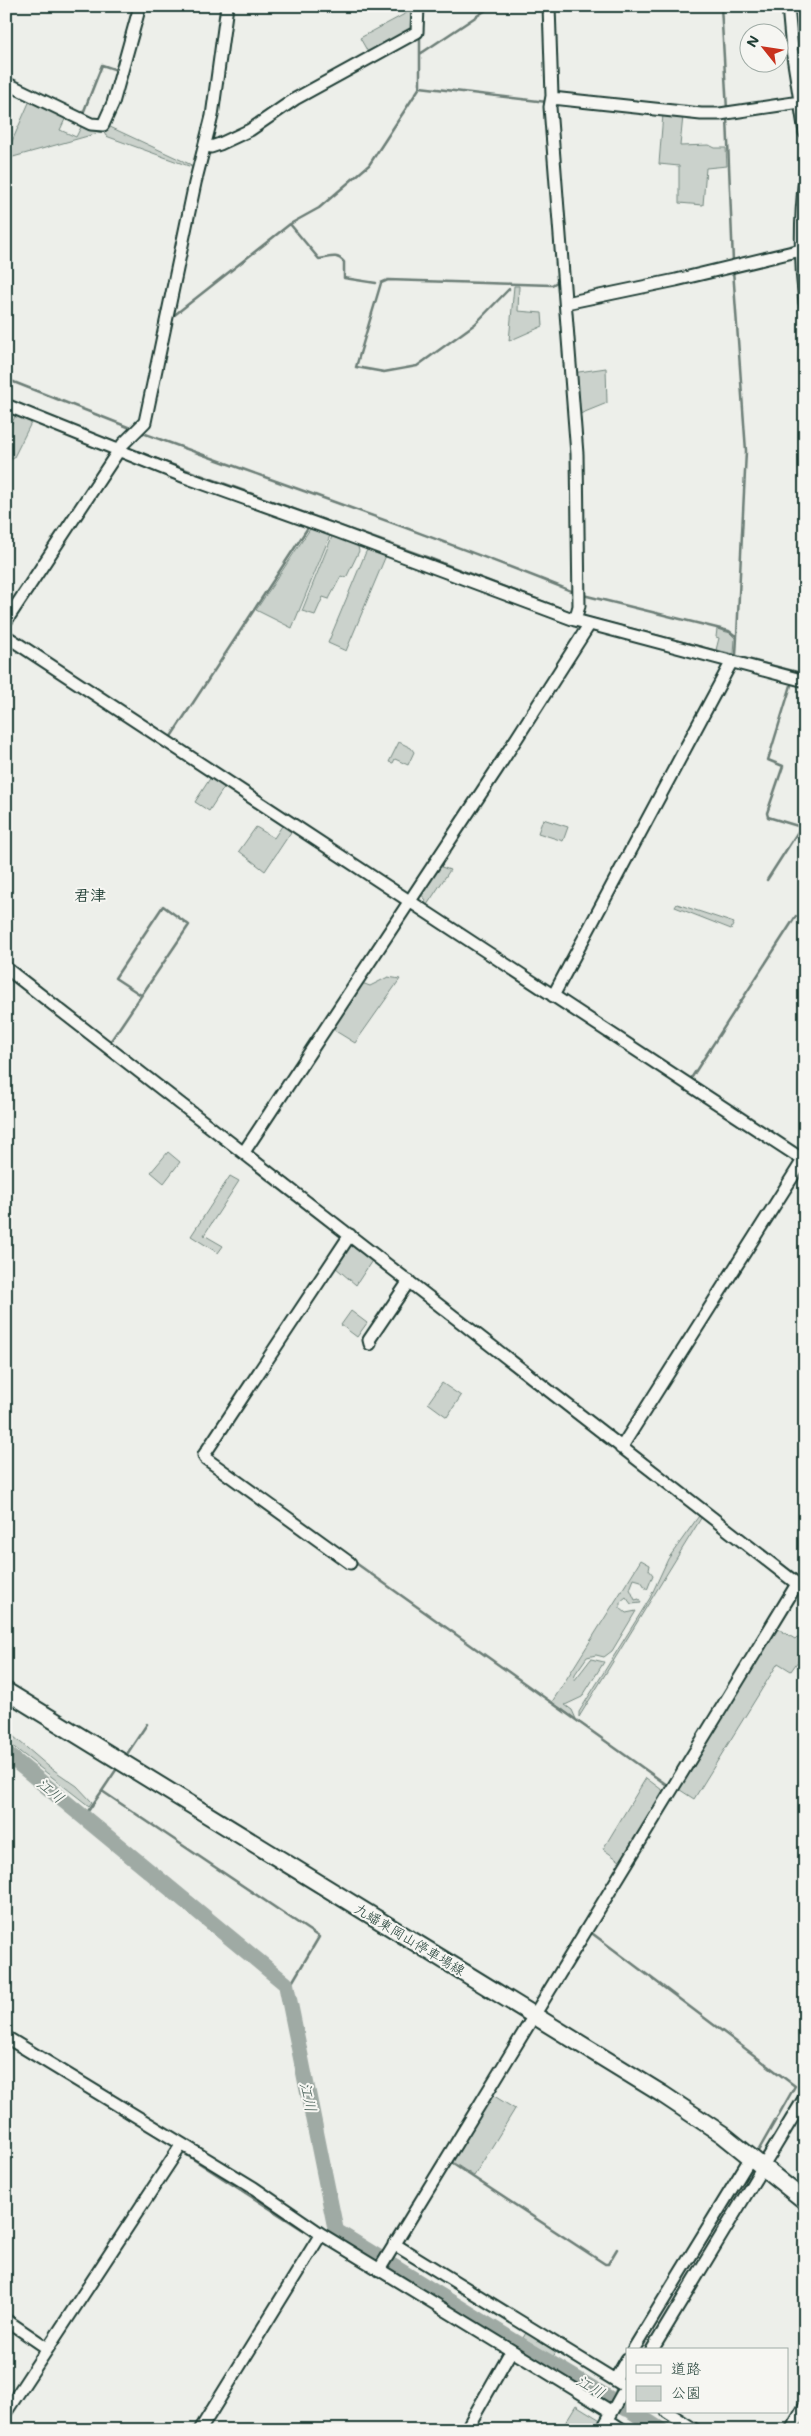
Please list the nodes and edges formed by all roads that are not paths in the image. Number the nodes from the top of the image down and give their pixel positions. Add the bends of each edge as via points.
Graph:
1 (140, 6) edge
2 (227, 6) edge
3 (418, 6) edge
4 (549, 6) edge
5 (788, 6) edge
6 (6, 84) edge
7 (552, 100) junction
8 (800, 102) junction
9 (804, 128) edge
10 (209, 146) junction
11 (805, 178) edge
12 (800, 250) junction
13 (566, 303) junction
14 (805, 303) edge
15 (6, 405) edge
16 (118, 450) junction
17 (576, 616) junction
18 (6, 621) edge
19 (589, 625) junction
20 (6, 636) edge
21 (732, 662) junction
22 (805, 680) edge
23 (412, 899) junction
24 (6, 968) edge
25 (555, 993) junction
26 (246, 1149) junction
27 (804, 1159) edge
28 (350, 1235) junction
29 (409, 1281) junction
30 (370, 1344) dead end
31 (623, 1445) junction
32 (350, 1563) dead end
33 (801, 1587) edge
34 (6, 1691) edge
35 (534, 2015) junction
36 (6, 2037) edge
37 (805, 2097) edge
38 (180, 2148) junction
39 (757, 2161) junction
40 (805, 2201) edge
41 (319, 2238) junction
42 (394, 2247) junction
43 (380, 2270) junction
44 (6, 2320) edge
45 (46, 2348) junction
46 (634, 2348) edge
47 (653, 2348) edge
48 (509, 2354) junction
49 (626, 2364) edge
50 (621, 2387) edge
51 (805, 2406) edge
52 (6, 2412) edge
53 (670, 2414) edge
54 (609, 2417) edge
55 (200, 2430) edge
56 (466, 2430) edge
57 (623, 2430) edge
58 (695, 2430) edge
59 (791, 2430) edge

1 - 6 street via 113,103 103,125 91,124
2 - 10 street
3 - 10 street via 417,32 295,99 258,126
4 - 7 street
5 - 8 street
7 - 8 street via 701,114
7 - 13 street
8 - 9 street
10 - 16 street via 196,182 145,422
11 - 12 street
12 - 13 street
12 - 14 street
13 - 17 street via 577,454
15 - 16 street
16 - 17 street via 185,477
16 - 18 street
17 - 19 street
19 - 21 street
19 - 23 street
20 - 23 street
21 - 22 street
21 - 25 street
23 - 25 street
23 - 26 street
24 - 26 street
25 - 27 street
26 - 28 street
27 - 31 street
28 - 29 street
28 - 32 street via 204,1455
29 - 30 street via 369,1340
29 - 31 street
31 - 33 street
33 - 35 street
34 - 35 main road, 九蟠東岡山停車場線
35 - 39 main road, 九蟠東岡山停車場線 via 691,2112
35 - 42 street
36 - 38 street
37 - 39 street
38 - 41 street via 254,2188
38 - 45 street
39 - 40 main road, 九蟠東岡山停車場線
39 - 46 street
39 - 47 street
41 - 43 street
41 - 55 street
42 - 43 street
42 - 50 street
43 - 48 street
44 - 45 street
45 - 52 street
48 - 54 street
48 - 56 street
49 - 50 street
50 - 54 street
51 - 59 street
53 - 58 street
54 - 57 street

